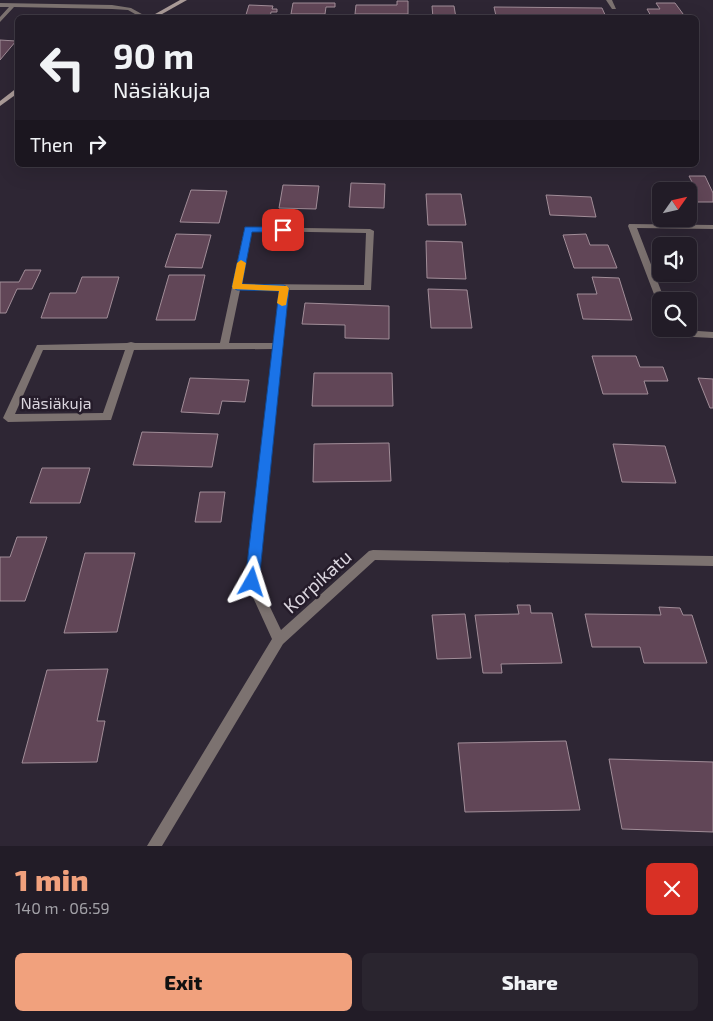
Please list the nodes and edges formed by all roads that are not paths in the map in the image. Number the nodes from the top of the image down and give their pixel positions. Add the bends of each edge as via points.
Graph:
1 (184, 0) edge
2 (609, 0) edge
3 (0, 5) edge
4 (13, 5) junction
5 (614, 8) dead end
6 (142, 15) edge
7 (154, 15) edge
8 (0, 20) edge
9 (15, 92) edge
10 (0, 104) edge
11 (713, 227) edge
12 (237, 287) junction
13 (284, 288) junction
14 (657, 292) edge
15 (697, 334) edge
16 (713, 335) edge
17 (131, 346) junction
18 (224, 346) junction
19 (277, 346) junction
20 (713, 561) edge
21 (279, 640) junction
22 (154, 846) edge

1 - 7 street
2 - 5 street
3 - 4 street
4 - 6 street via 112,7
4 - 8 street
9 - 10 street
11 - 14 street via 632,226
12 - 13 street
12 - 13 street via 248,229 370,231 368,288
12 - 18 street
13 - 19 street
15 - 16 street
17 - 17 street, Näsiäkuja via 40,347 8,418 107,418
17 - 18 street, Näsiäkuja
18 - 19 street, Näsiäkuja
19 - 21 street via 252,582
20 - 21 street, Korpikatu via 373,555
21 - 22 street, Korpikatu

